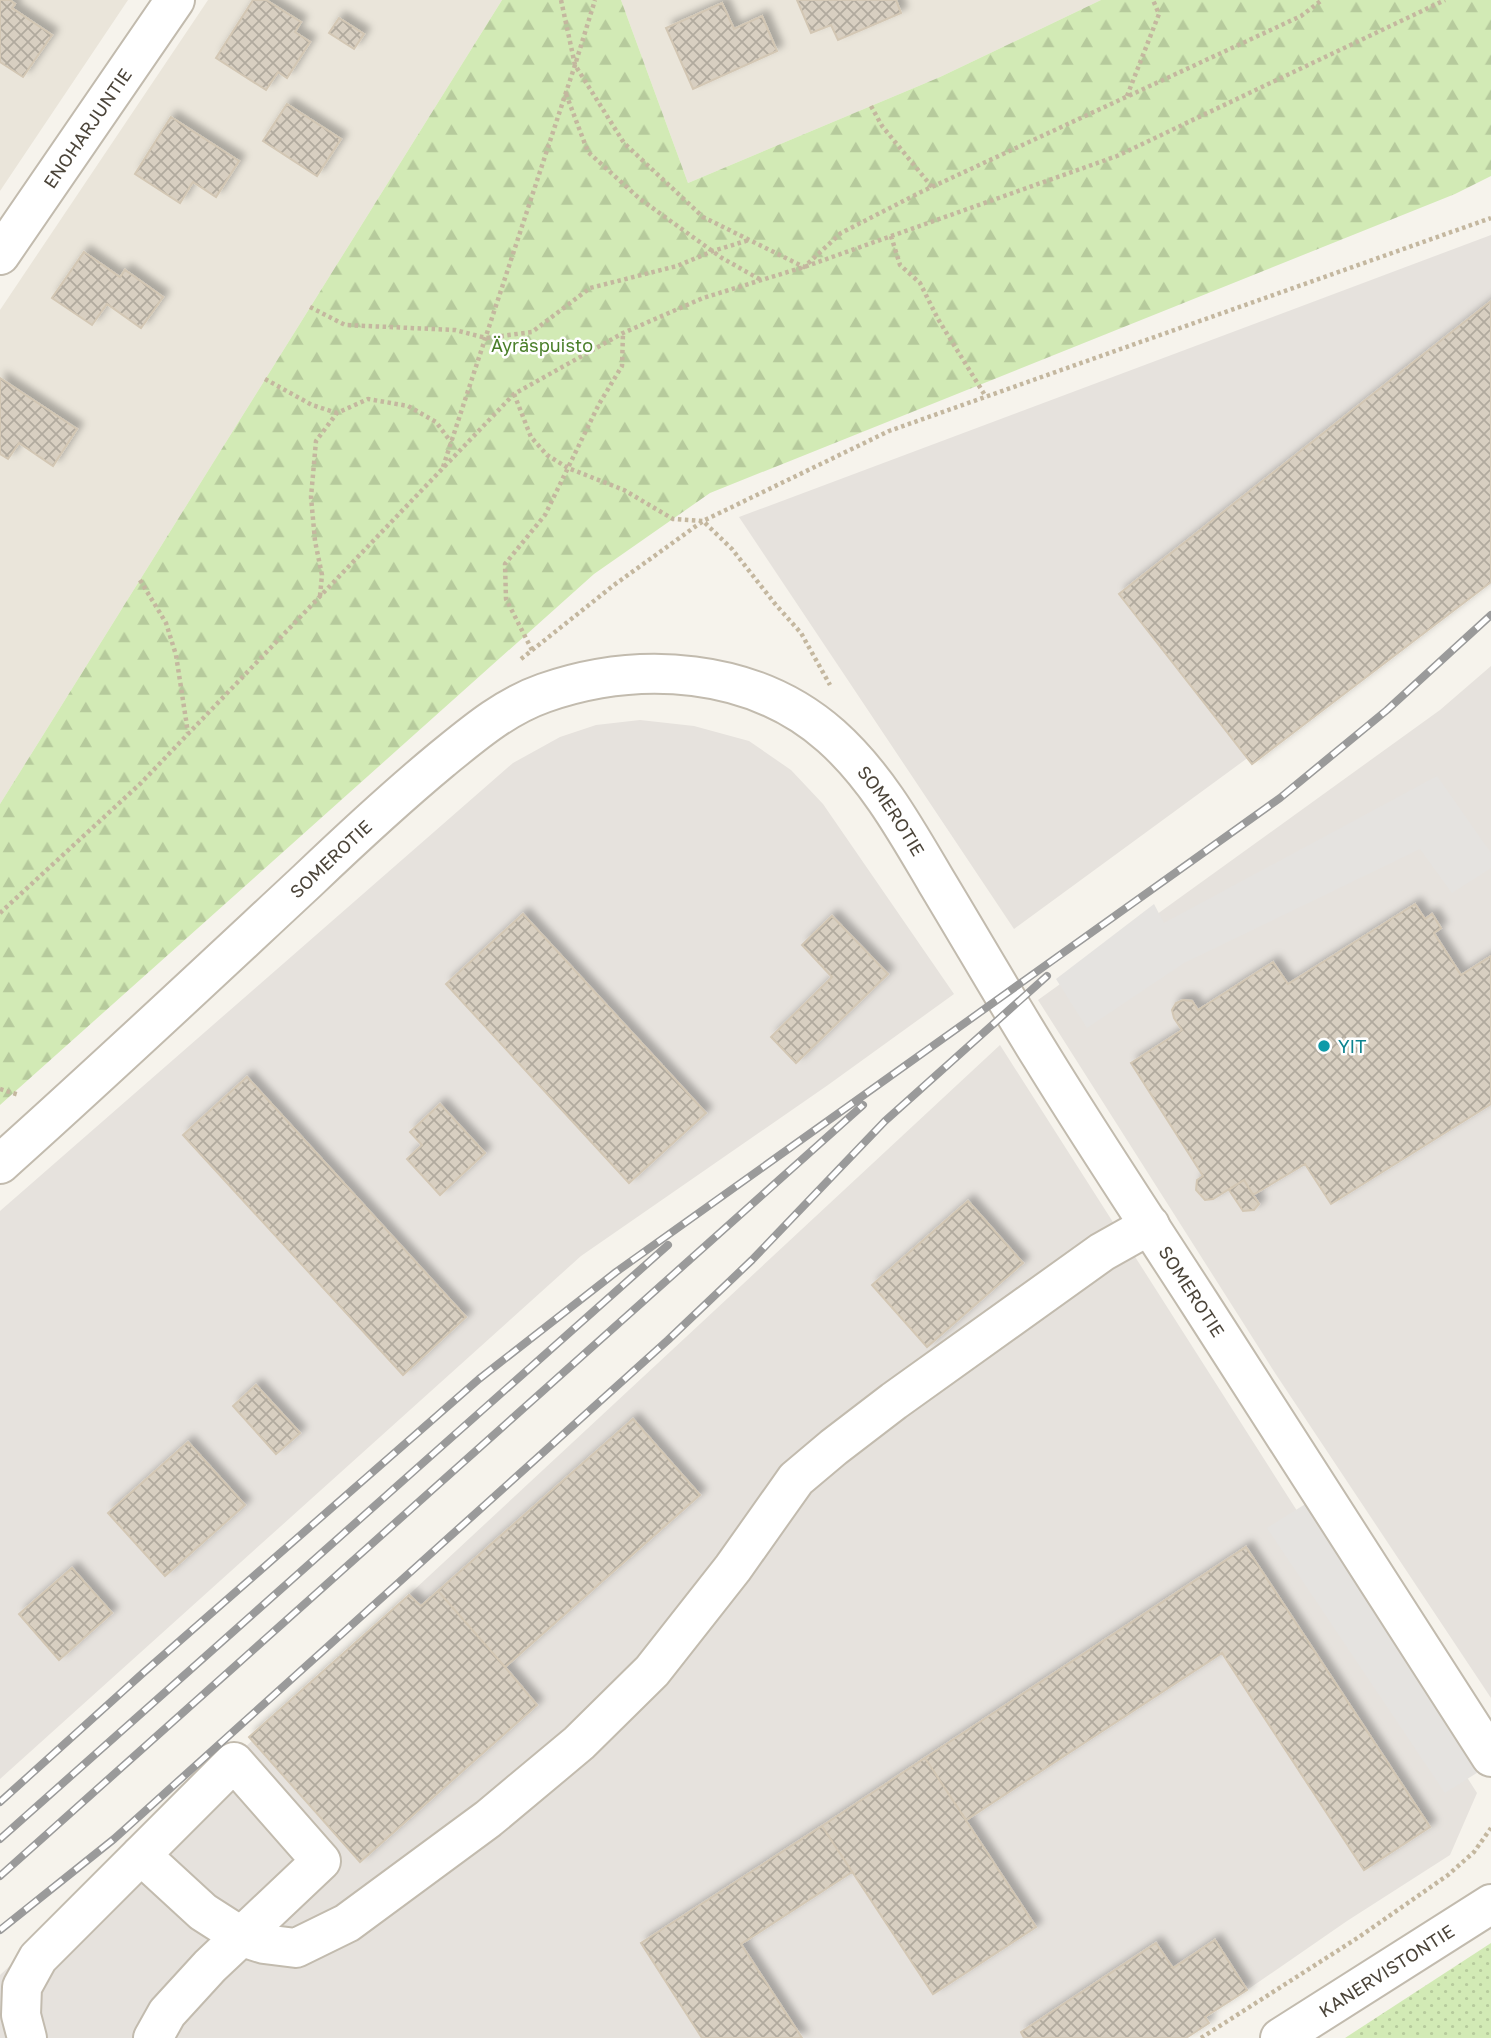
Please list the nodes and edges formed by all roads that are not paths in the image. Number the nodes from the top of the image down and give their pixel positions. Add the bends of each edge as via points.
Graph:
1 (175, 0) edge
2 (0, 255) edge
3 (0, 1164) edge
4 (1150, 1225) junction
5 (1491, 1758) edge
6 (141, 1855) junction
7 (1491, 1904) edge
8 (242, 1937) junction
9 (27, 2038) edge
10 (153, 2038) edge
11 (1280, 2038) edge

1 - 2 street, ENOHARJUNTIE
3 - 4 street, SOMEROTIE via 391,801 484,725 542,694 579,683 660,672 716,679 792,708 829,734 858,764 909,835 1042,1059
4 - 5 street, SOMEROTIE
4 - 8 street via 1102,1252 796,1479 652,1671 579,1743 488,1819 346,1923 296,1948
6 - 8 street via 203,1912
6 - 8 street via 234,1762 321,1861
6 - 9 street via 38,1958 22,1987 21,2015
7 - 11 street, KANERVISTONTIE
8 - 10 street via 167,2013

